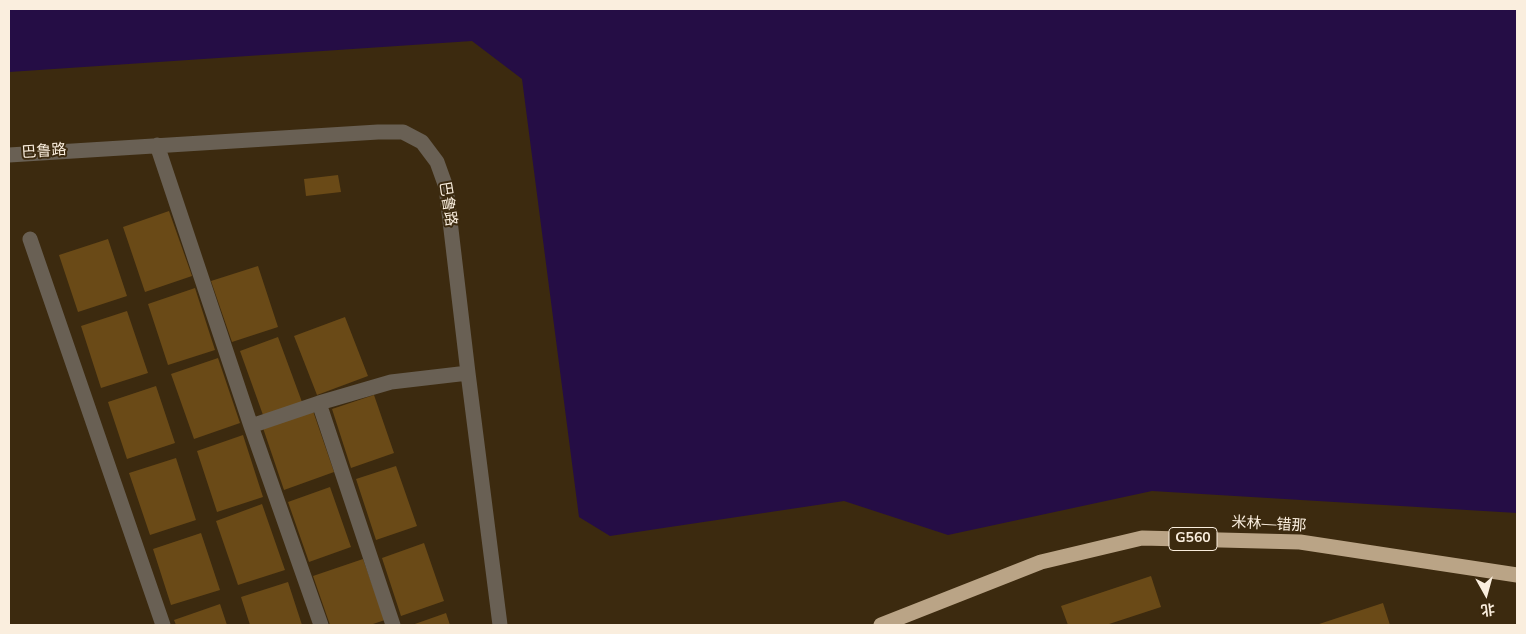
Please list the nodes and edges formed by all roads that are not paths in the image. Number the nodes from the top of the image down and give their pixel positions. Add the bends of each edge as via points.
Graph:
1 (157, 145) junction
2 (9, 155) edge
3 (30, 239) dead end
4 (468, 373) junction
5 (319, 403) junction
6 (251, 426) junction
7 (1517, 575) edge
8 (162, 625) edge
9 (321, 625) edge
10 (393, 625) edge
11 (500, 625) edge
12 (881, 625) edge

1 - 2 street, 巴鲁路
1 - 4 street, 巴鲁路 via 378,132 403,132 422,142 437,162 446,187
1 - 6 street
3 - 8 street
4 - 5 street via 391,382
4 - 11 street, 巴鲁路
5 - 6 street
5 - 10 street
6 - 9 street
7 - 12 highway, 米林—错那 / G560 via 1300,542 1142,538 1041,562

